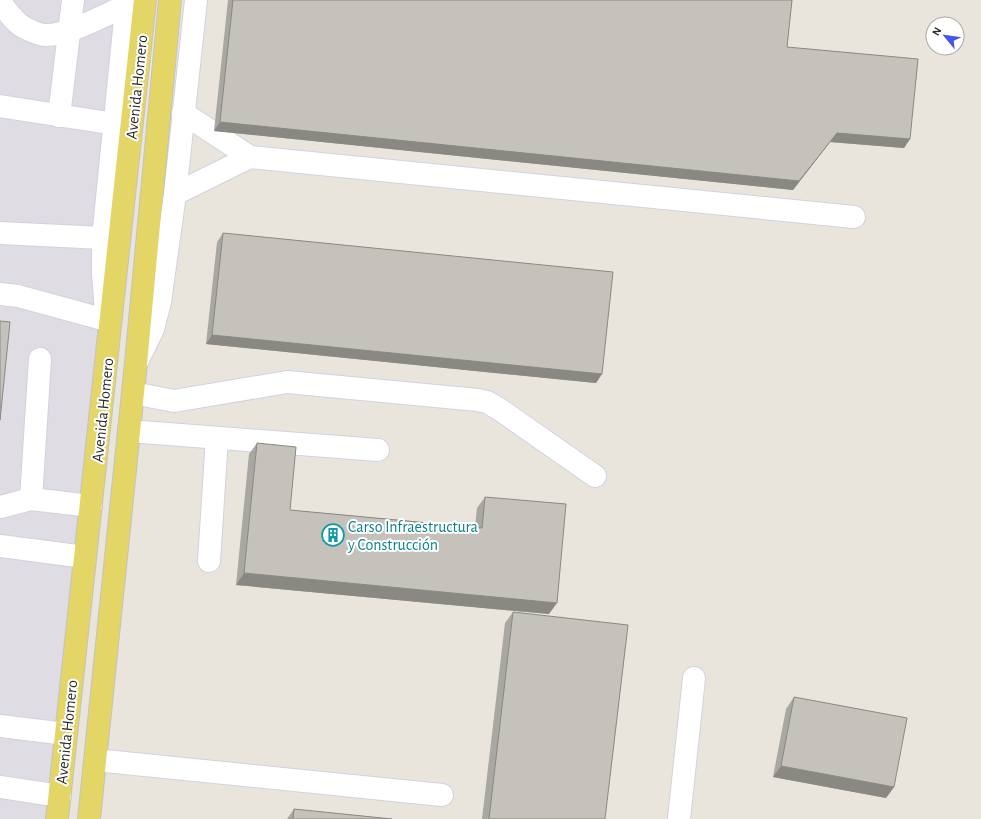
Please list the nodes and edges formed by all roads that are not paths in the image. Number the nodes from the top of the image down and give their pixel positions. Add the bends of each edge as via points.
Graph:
1 (73, 0) edge
2 (170, 0) edge
3 (196, 0) edge
4 (0, 2) edge
5 (133, 2) edge
6 (69, 30) junction
7 (0, 106) edge
8 (183, 114) junction
9 (59, 116) junction
10 (115, 124) junction
11 (250, 157) junction
12 (175, 194) junction
13 (854, 218) dead end
14 (0, 233) edge
15 (103, 238) junction
16 (0, 294) edge
17 (106, 320) junction
18 (108, 352) junction
19 (40, 359) dead end
20 (136, 363) junction
21 (133, 393) junction
22 (129, 431) junction
23 (217, 438) junction
24 (378, 450) dead end
25 (595, 476) dead end
26 (31, 499) junction
27 (91, 506) junction
28 (0, 507) edge
29 (0, 546) edge
30 (85, 557) junction
31 (209, 561) dead end
32 (694, 678) dead end
33 (0, 726) edge
34 (66, 734) junction
35 (95, 760) junction
36 (0, 788) edge
37 (442, 795) dead end
38 (60, 796) junction
39 (57, 819) edge
40 (89, 819) edge
41 (680, 819) edge

1 - 6 lane
2 - 20 main road, Avenida Homero
3 - 8 lane
4 - 6 lane via 24,28 35,33 45,35
5 - 6 lane
5 - 10 lane
5 - 18 main road, Avenida Homero
6 - 9 lane
7 - 9 lane
8 - 11 lane
8 - 12 lane
9 - 10 lane
10 - 15 lane
11 - 12 lane
11 - 13 lane
12 - 20 lane via 156,318
14 - 15 lane
15 - 17 lane
16 - 17 lane via 23,297
17 - 18 lane
18 - 27 main road, Avenida Homero
19 - 26 lane
20 - 21 main road, Avenida Homero
21 - 22 main road, Avenida Homero
21 - 25 lane via 174,401 287,382 478,400 499,408
22 - 23 lane
22 - 35 main road, Avenida Homero
23 - 24 lane
23 - 31 lane
26 - 27 lane
26 - 28 lane
27 - 30 main road, Avenida Homero
29 - 30 lane
30 - 34 main road, Avenida Homero
32 - 41 lane
33 - 34 lane
34 - 38 main road, Avenida Homero
35 - 37 lane
35 - 40 main road, Avenida Homero
36 - 38 lane
38 - 39 main road, Avenida Homero

